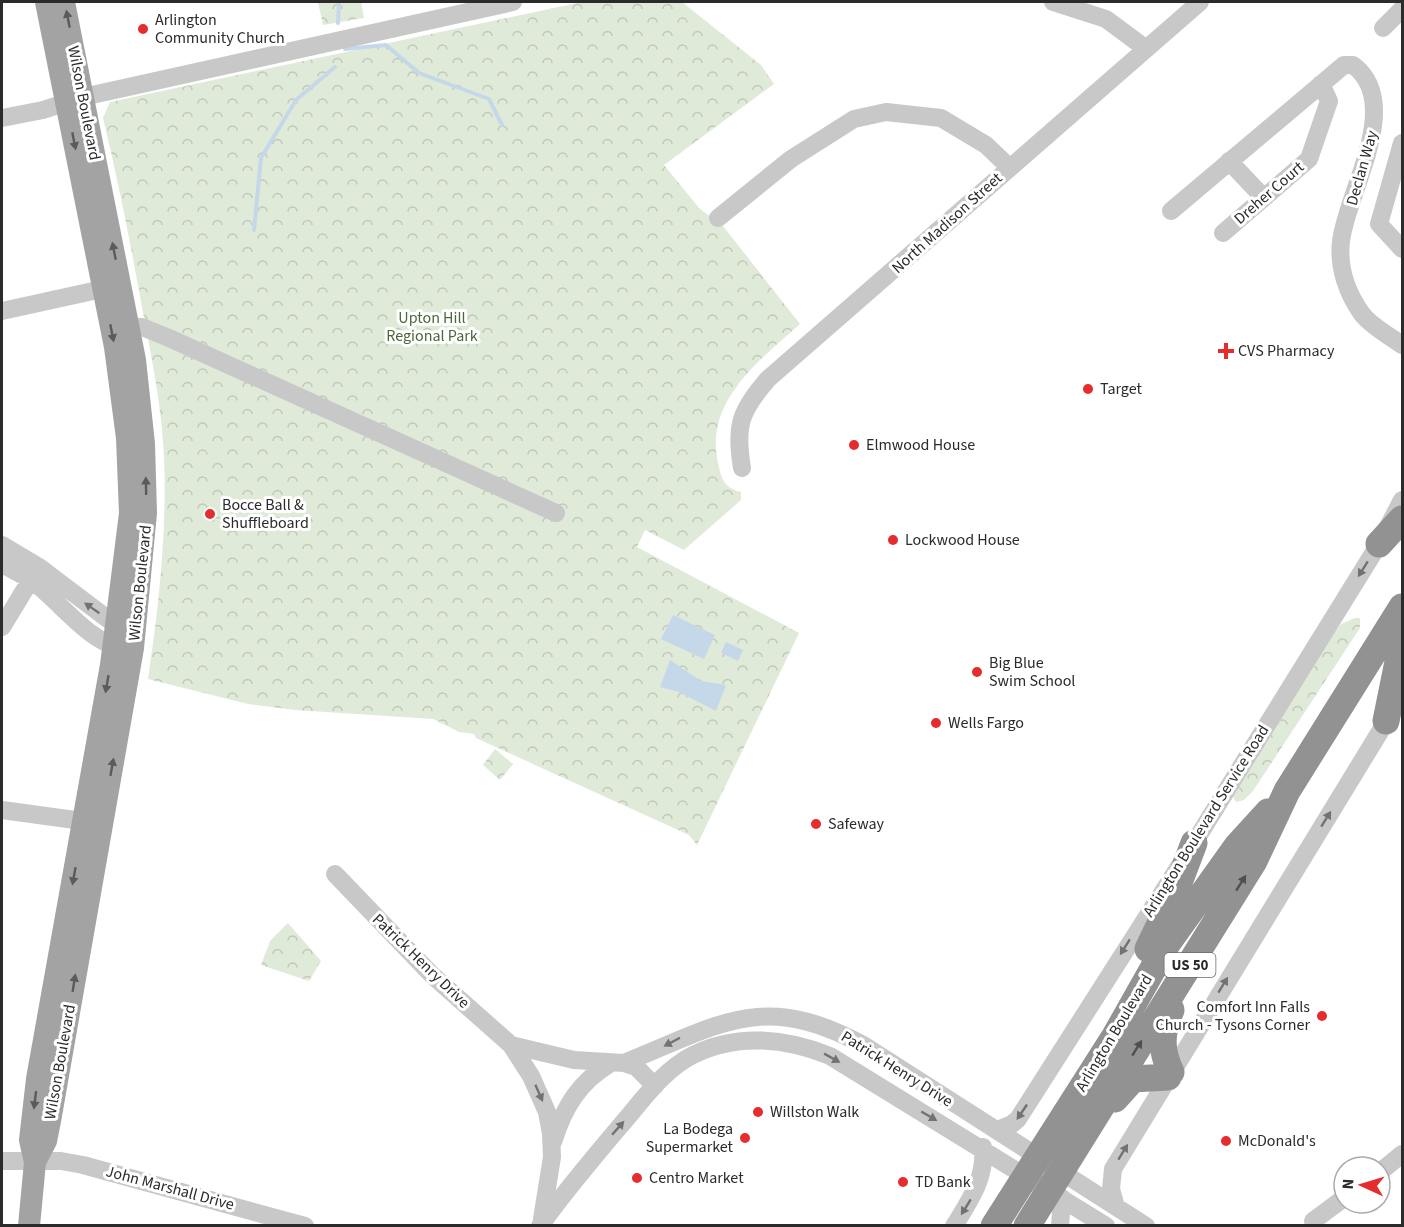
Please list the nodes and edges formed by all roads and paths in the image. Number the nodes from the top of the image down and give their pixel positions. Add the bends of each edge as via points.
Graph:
1 (46, 2) edge
2 (64, 2) edge
3 (513, 2) edge
4 (1053, 2) edge
5 (1200, 2) edge
6 (486, 4) edge
7 (1402, 9) edge
8 (1383, 28) dead end
9 (1145, 48) junction
10 (1321, 84) junction
11 (75, 100) junction
12 (2, 118) edge
13 (1402, 143) edge
14 (1229, 161) junction
15 (1009, 167) junction
16 (1263, 197) junction
17 (1171, 211) dead end
18 (718, 218) dead end
19 (1223, 233) dead end
20 (1402, 249) edge
21 (112, 287) junction
22 (2, 311) edge
23 (128, 327) junction
24 (1402, 345) edge
25 (742, 468) dead end
26 (1402, 500) edge
27 (556, 513) dead end
28 (1402, 519) edge
29 (1379, 544) junction
30 (2, 545) edge
31 (2, 564) edge
32 (35, 574) junction
33 (1402, 607) edge
34 (2, 627) edge
35 (121, 641) junction
36 (1402, 642) edge
37 (1402, 693) edge
38 (1386, 721) junction
39 (1287, 791) junction
40 (2, 810) edge
41 (92, 823) junction
42 (1194, 843) junction
43 (335, 874) dead end
44 (1189, 966) junction
45 (1115, 1036) junction
46 (511, 1044) junction
47 (618, 1063) junction
48 (1169, 1074) junction
49 (655, 1086) junction
50 (996, 1130) junction
51 (1084, 1133) junction
52 (552, 1147) junction
53 (983, 1147) junction
54 (2, 1161) edge
55 (34, 1162) junction
56 (1031, 1167) junction
57 (582, 1172) junction
58 (1057, 1187) junction
59 (1116, 1207) junction
60 (1332, 1207) edge
61 (1313, 1221) dead end
62 (540, 1225) edge
63 (30, 1226) edge
64 (304, 1226) edge
65 (954, 1226) edge
66 (994, 1226) edge
67 (1028, 1226) edge
68 (1060, 1226) edge
69 (1106, 1226) edge
70 (1146, 1226) edge

1 - 11 main road, Wilson Boulevard
11 -> 2 main road, Wilson Boulevard
3 - 6 street
4 - 9 street via 1106,19
5 - 9 street, North Madison Street
6 - 11 street
7 - 8 street
9 - 15 street, North Madison Street
10 - 14 street, Declan Way
10 - 16 street, Dreher Court via 1329,101 1312,153
10 - 24 street, Declan Way via 1344,64 1353,65 1369,80 1375,97 1375,123 1341,240 1341,260 1344,279 1364,316
11 - 12 street
11 - 21 main road, Wilson Boulevard
13 - 20 street via 1379,224
14 - 16 street
14 - 17 street, Declan Way
15 - 18 street via 986,145 941,118 886,112 854,119 791,159
15 - 25 street, North Madison Street via 768,379 749,402 739,428
16 - 19 street, Dreher Court
21 - 22 street
21 - 23 main road, Wilson Boulevard
21 -> 35 main road, Wilson Boulevard via 130,513
23 - 27 street via 142,327 169,338
35 -> 23 main road, Wilson Boulevard via 147,513 141,405
26 - 29 street, Arlington Boulevard Service Road
28 - 29 highway
29 -> 42 street, Arlington Boulevard Service Road
30 - 32 street
31 - 32 street
32 - 34 street
32 - 35 street
33 - 39 highway, Arlington Boulevard / US 50
35 - 41 main road, Wilson Boulevard
36 - 38 highway
37 - 38 street
48 -> 38 street
44 -> 39 highway, Arlington Boulevard / US 50 via 1254,861
39 - 45 highway, Arlington Boulevard / US 50 via 1237,846 1174,935
40 - 41 street
41 - 55 main road, Wilson Boulevard via 46,1141
42 - 45 highway via 1178,888 1131,986
42 -> 50 street, Arlington Boulevard Service Road via 1018,1119
43 - 46 street, Patrick Henry Drive via 432,975
44 - 48 highway via 1162,1040
51 -> 44 highway, Arlington Boulevard / US 50
45 - 56 highway, Arlington Boulevard / US 50
46 - 47 street, Patrick Henry Drive via 563,1058
46 -> 52 street, Patrick Henry Drive via 540,1094
47 - 49 street, Patrick Henry Drive via 636,1067
50 -> 47 street, Patrick Henry Drive via 842,1033 802,1020 764,1016 733,1019
47 - 52 street, Patrick Henry Drive via 596,1072 568,1103
48 - 51 highway via 1134,1079
59 -> 48 street via 1111,1189 1113,1169
49 -> 53 street, Patrick Henry Drive via 692,1055 726,1044 762,1040 798,1043 830,1056
57 -> 49 street, Patrick Henry Drive
50 - 56 street, Patrick Henry Drive
51 - 58 highway, Arlington Boulevard / US 50
52 - 57 street via 560,1159
52 - 62 street, Patrick Henry Drive
53 - 56 street, Patrick Henry Drive
53 -> 65 street via 984,1164 975,1192
54 - 55 street, John Marshall Drive
55 - 63 main road, Wilson Boulevard
55 - 64 street, John Marshall Drive via 66,1161
56 - 58 street, Patrick Henry Drive
56 - 66 highway, Arlington Boulevard / US 50
57 - 62 street, Patrick Henry Drive
58 - 59 street, Patrick Henry Drive
58 - 67 highway, Arlington Boulevard / US 50
58 - 68 street
58 - 69 street, Patrick Henry Drive
59 - 70 street, Patrick Henry Drive
60 - 61 street

